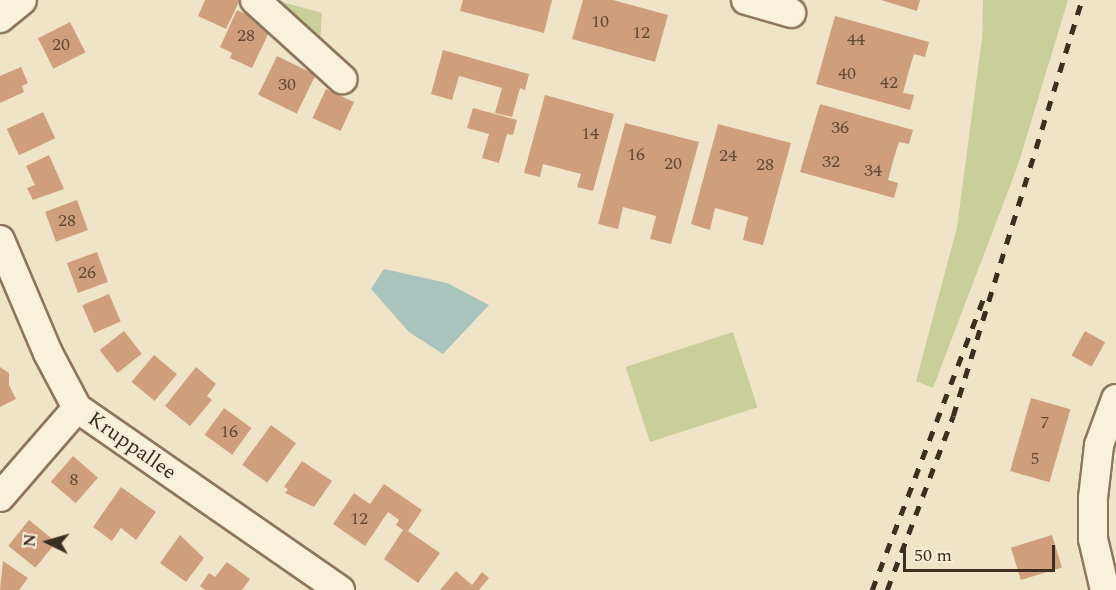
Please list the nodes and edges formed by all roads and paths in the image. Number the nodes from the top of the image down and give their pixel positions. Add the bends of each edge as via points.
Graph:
1 (22, 0) edge
2 (255, 0) edge
3 (746, 0) edge
4 (791, 13) dead end
5 (0, 18) edge
6 (342, 79) dead end
7 (0, 240) edge
8 (1116, 399) edge
9 (77, 408) junction
10 (0, 497) edge
11 (340, 590) edge
12 (1105, 590) edge

1 - 5 street
2 - 6 street
3 - 4 street
7 - 9 street, Kruppallee via 48,353
8 - 12 street via 1099,446 1094,498 1093,539
9 - 10 street
9 - 11 street, Kruppallee

